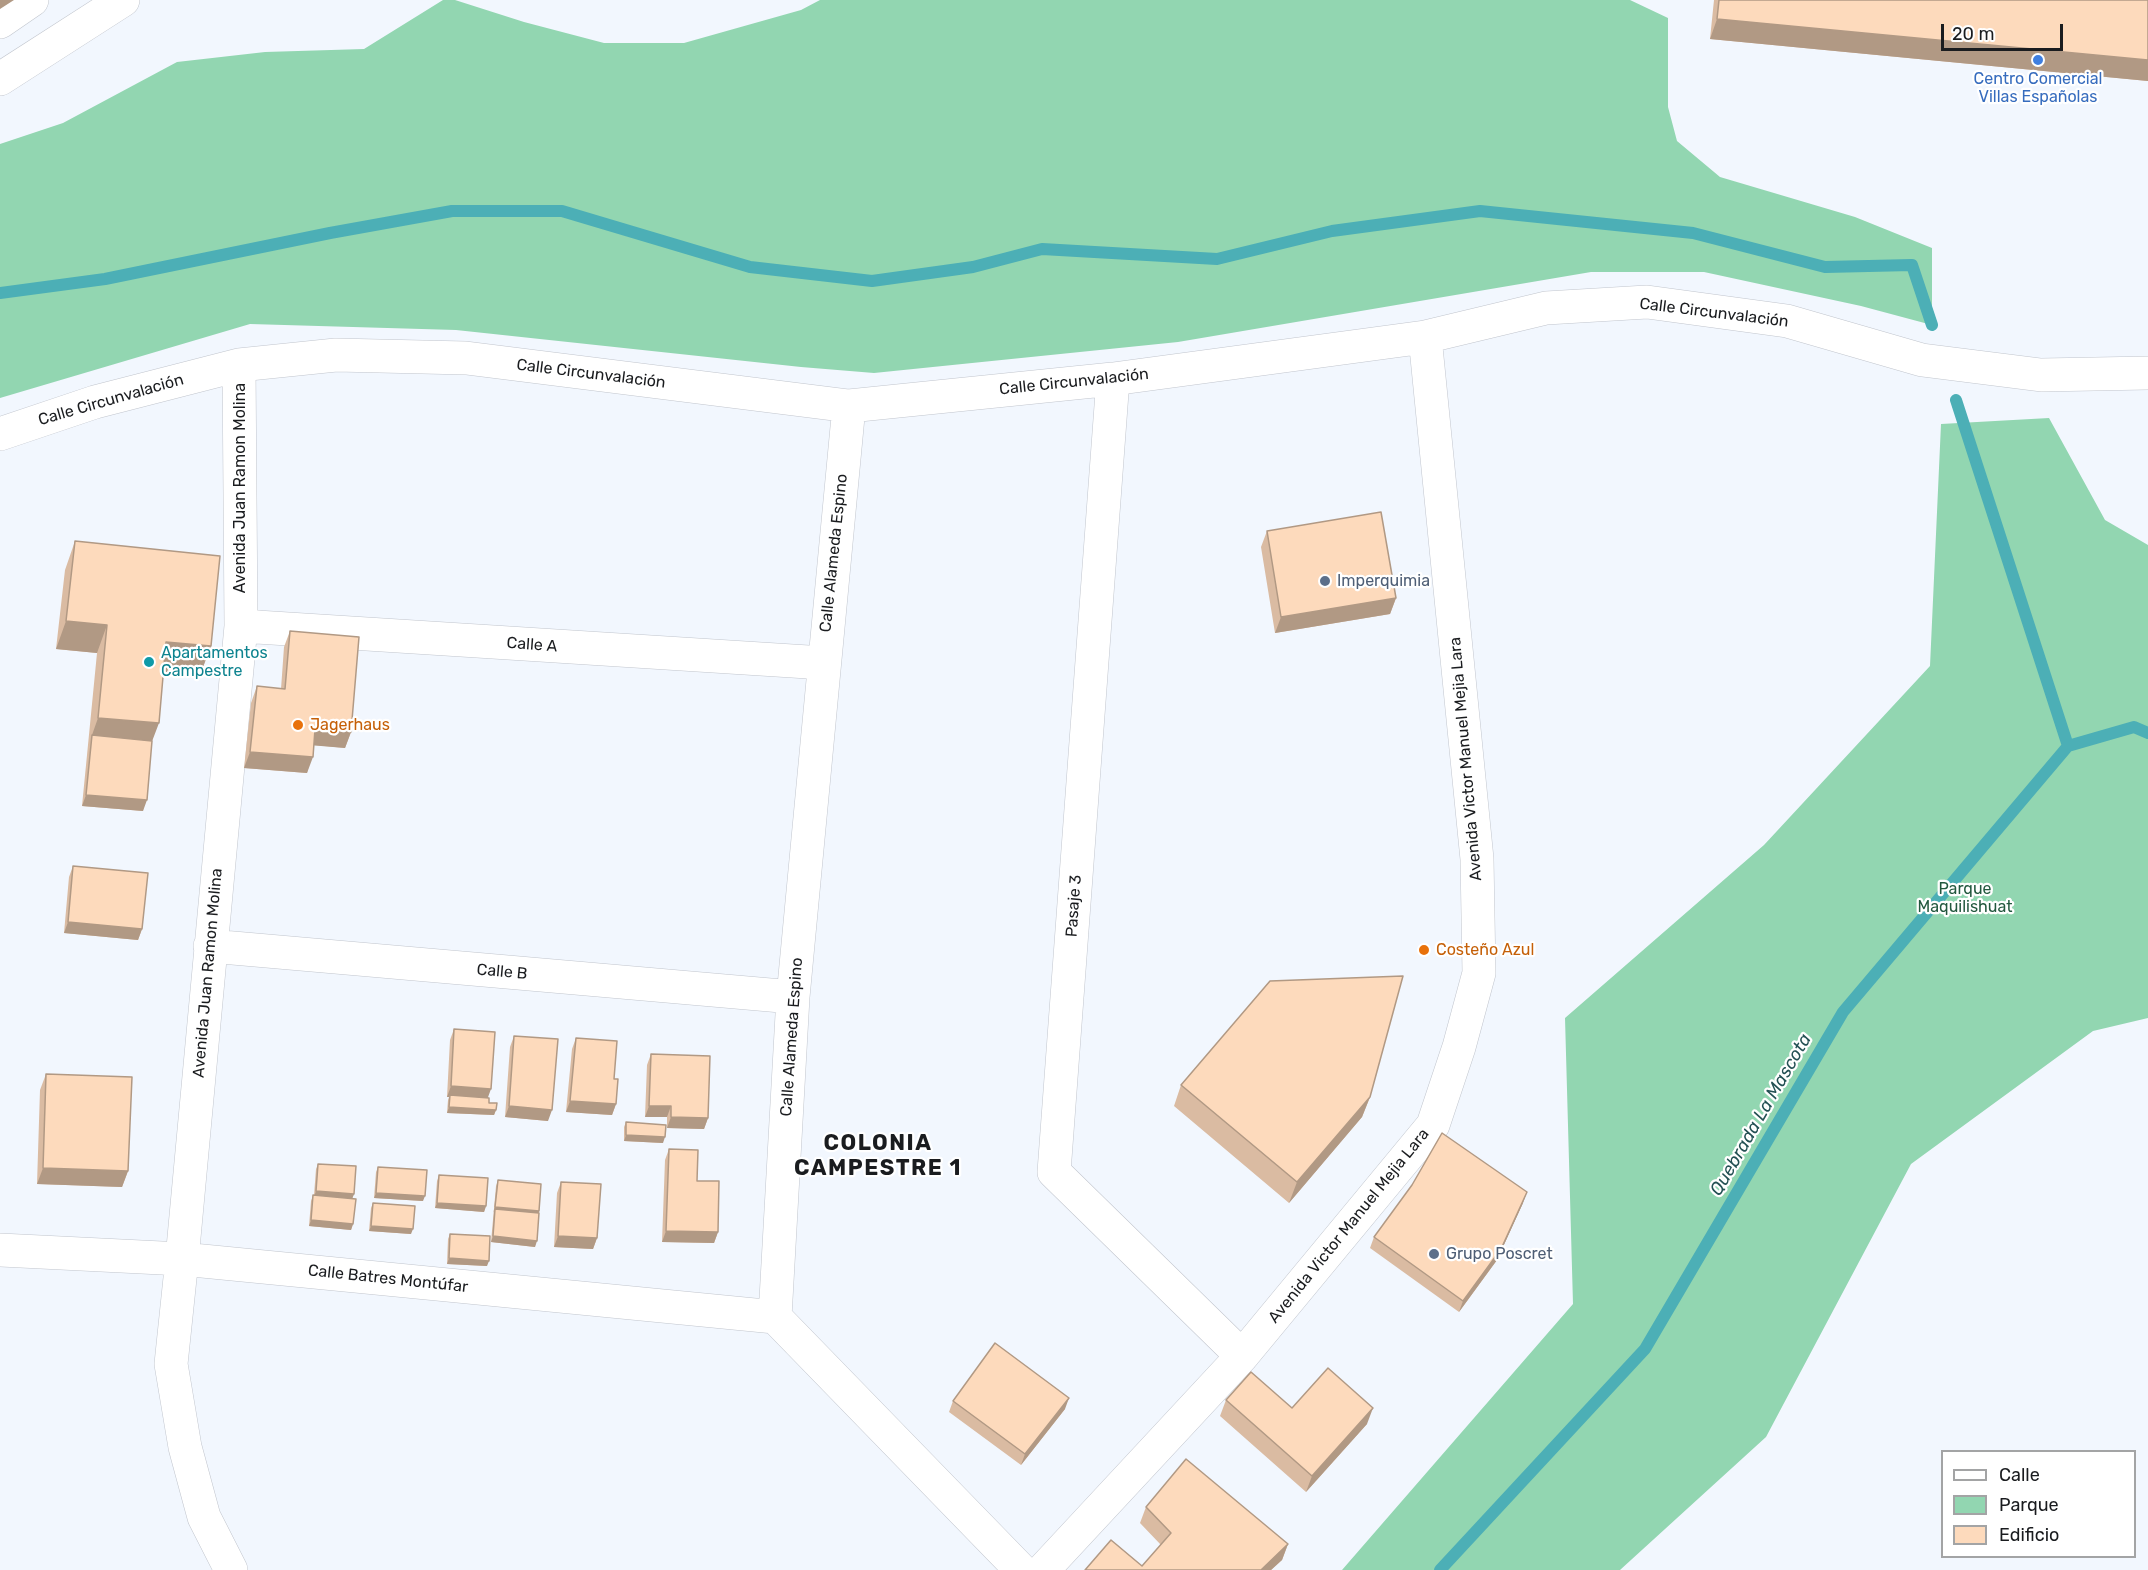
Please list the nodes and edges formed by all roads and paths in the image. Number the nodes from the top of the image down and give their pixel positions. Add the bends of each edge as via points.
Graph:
1 (32, 0) edge
2 (123, 0) edge
3 (0, 22) edge
4 (0, 79) edge
5 (1425, 337) junction
6 (239, 364) junction
7 (2148, 373) edge
8 (1113, 379) junction
9 (849, 406) junction
10 (0, 434) edge
11 (241, 626) junction
12 (824, 663) junction
13 (210, 946) junction
14 (793, 998) junction
15 (0, 1250) edge
16 (182, 1259) junction
17 (775, 1317) junction
18 (1242, 1356) junction
19 (231, 1570) edge
20 (1021, 1570) edge
21 (1043, 1570) edge

1 - 3 street
2 - 4 street
5 - 7 street, Calle Circunvalación via 1546,308 1647,302 1787,321 1922,360 2041,375
5 - 8 street, Calle Circunvalación
5 - 18 street, Avenida Victor Manuel Mejia Lara via 1477,859 1479,973 1432,1125
6 - 9 street, Calle Circunvalación via 336,355 466,358
6 - 10 street, Calle Circunvalación via 95,402
6 - 11 street, Avenida Juan Ramon Molina
8 - 9 street, Calle Circunvalación
8 - 18 street, Pasaje 3 via 1054,1172
9 - 12 street, Calle Alameda Espino
11 - 12 street, Calle A
11 - 13 street, Avenida Juan Ramon Molina
12 - 14 street, Calle Alameda Espino
13 - 14 street, Calle B
13 - 16 street, Avenida Juan Ramon Molina
14 - 17 street, Calle Alameda Espino
15 - 16 street, Calle Batres Montúfar
16 - 17 street, Calle Batres Montúfar
16 - 19 street, Avenida Juan Ramon Molina via 171,1364 185,1447 204,1516
17 - 20 street
18 - 21 street, Avenida Victor Manuel Mejia Lara

